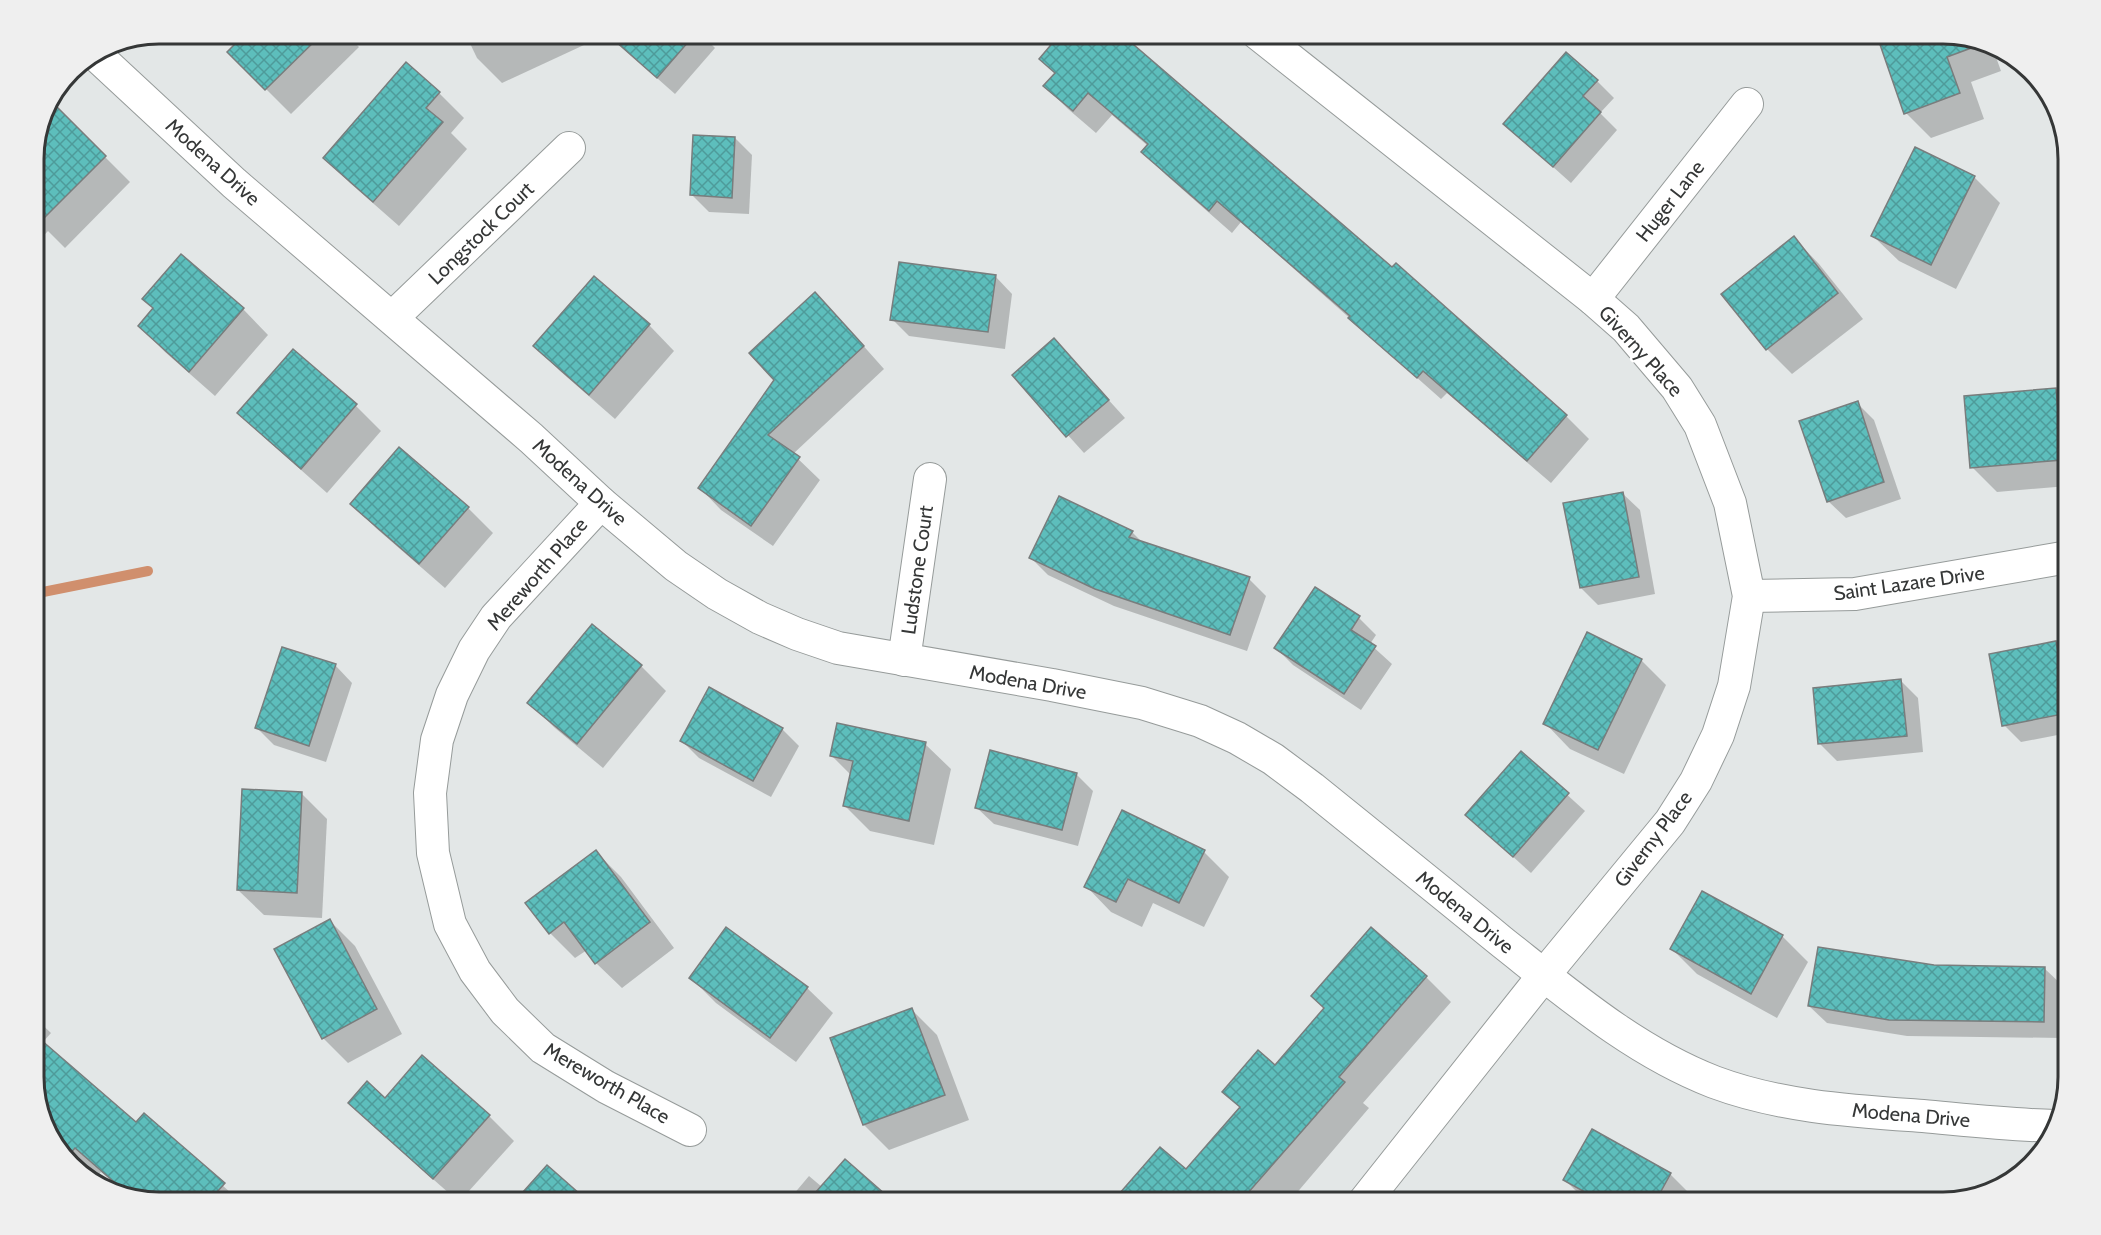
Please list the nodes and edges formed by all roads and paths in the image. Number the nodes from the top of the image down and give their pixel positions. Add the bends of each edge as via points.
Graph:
1 (1271, 44) edge
2 (101, 59) edge
3 (1747, 104) dead end
4 (569, 148) dead end
5 (1593, 299) junction
6 (393, 317) junction
7 (930, 479) dead end
8 (601, 503) junction
9 (2057, 559) edge
10 (1749, 596) junction
11 (904, 660) junction
12 (1544, 975) junction
13 (690, 1130) dead end
14 (2044, 1130) edge
15 (1372, 1192) edge

1 - 5 street, Giverny Place
2 - 6 street, Modena Drive via 234,183
3 - 5 street, Huger Lane
4 - 6 street, Longstock Court
5 - 10 street, Giverny Place via 1652,357 1700,425 1730,503
6 - 8 street, Modena Drive
7 - 11 street, Ludstone Court
8 - 11 street, Modena Drive via 676,566 760,618 838,648
8 - 13 street, Mereworth Place via 496,617 452,695 437,740 430,793 433,853 450,924 475,971 505,1011 543,1048 606,1087
9 - 10 street, Saint Lazare Drive via 1855,594
10 - 12 street, Giverny Place via 1734,686 1718,735 1696,782 1670,822
11 - 12 street, Modena Drive via 1142,703 1200,721 1237,738 1312,788
12 - 14 street, Modena Drive via 1636,1043 1713,1081 1768,1098 1845,1110
12 - 15 street, Giverny Place

